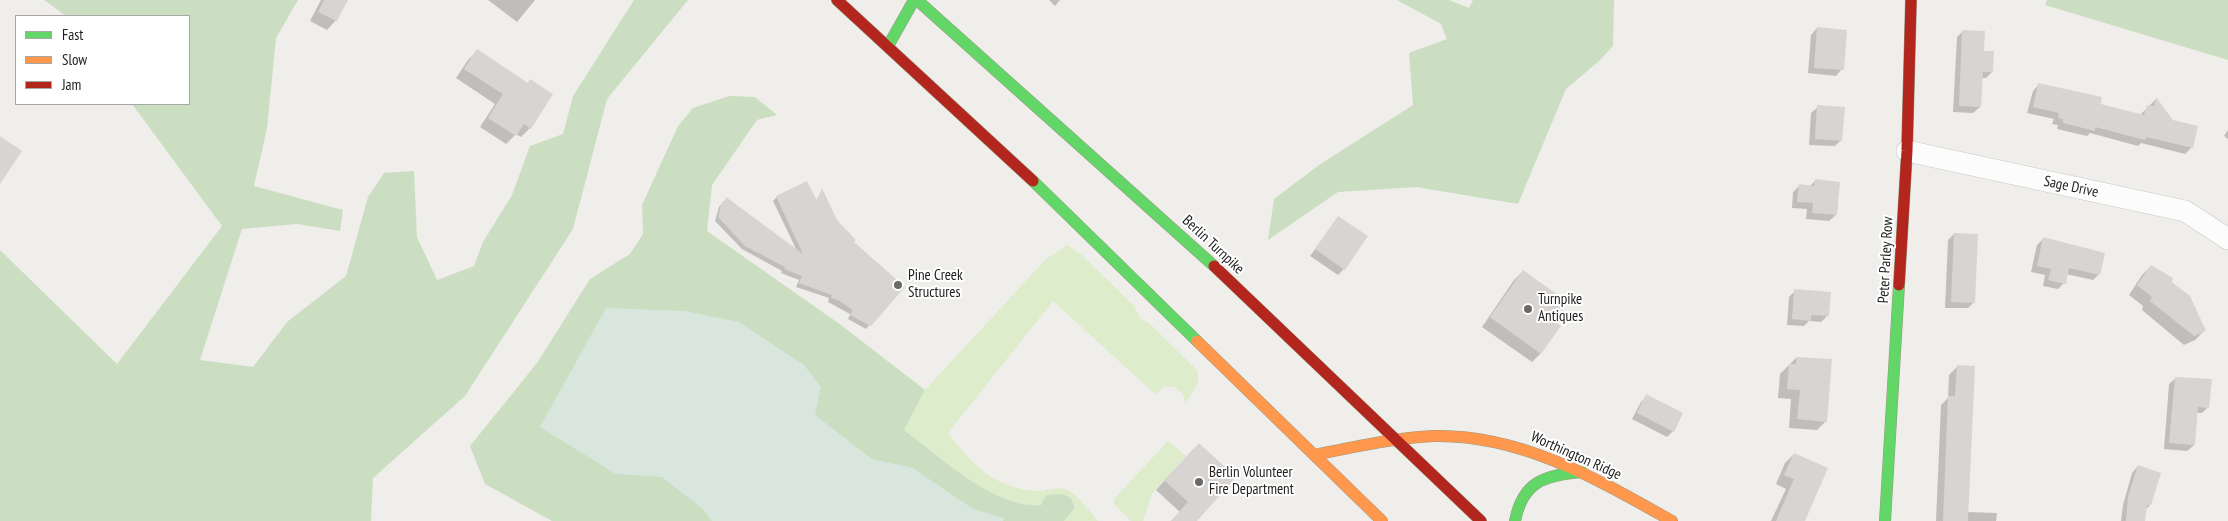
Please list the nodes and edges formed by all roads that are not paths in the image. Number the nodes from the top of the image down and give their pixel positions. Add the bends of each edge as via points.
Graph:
1 (837, 0) edge
2 (916, 0) edge
3 (1910, 0) edge
4 (888, 46) junction
5 (1907, 151) junction
6 (2228, 238) edge
7 (1396, 439) junction
8 (1314, 455) junction
9 (1582, 472) junction
10 (1382, 521) edge
11 (1481, 521) edge
12 (1515, 521) edge
13 (1672, 521) edge
14 (1885, 521) edge

1 - 4 main road
2 - 4 main road
2 - 7 main road, Berlin Turnpike via 1153,210
3 - 5 main road, Peter Parley Row
4 - 8 main road via 1070,216
5 - 6 street, Sage Drive via 2185,212
5 - 14 main road, Peter Parley Row
7 - 8 main road, Worthington Ridge
7 - 9 main road, Worthington Ridge via 1476,438 1540,453
7 - 11 main road, Berlin Turnpike
8 - 10 main road
9 - 12 main road via 1556,473 1538,481 1525,494
9 - 13 main road, Worthington Ridge

